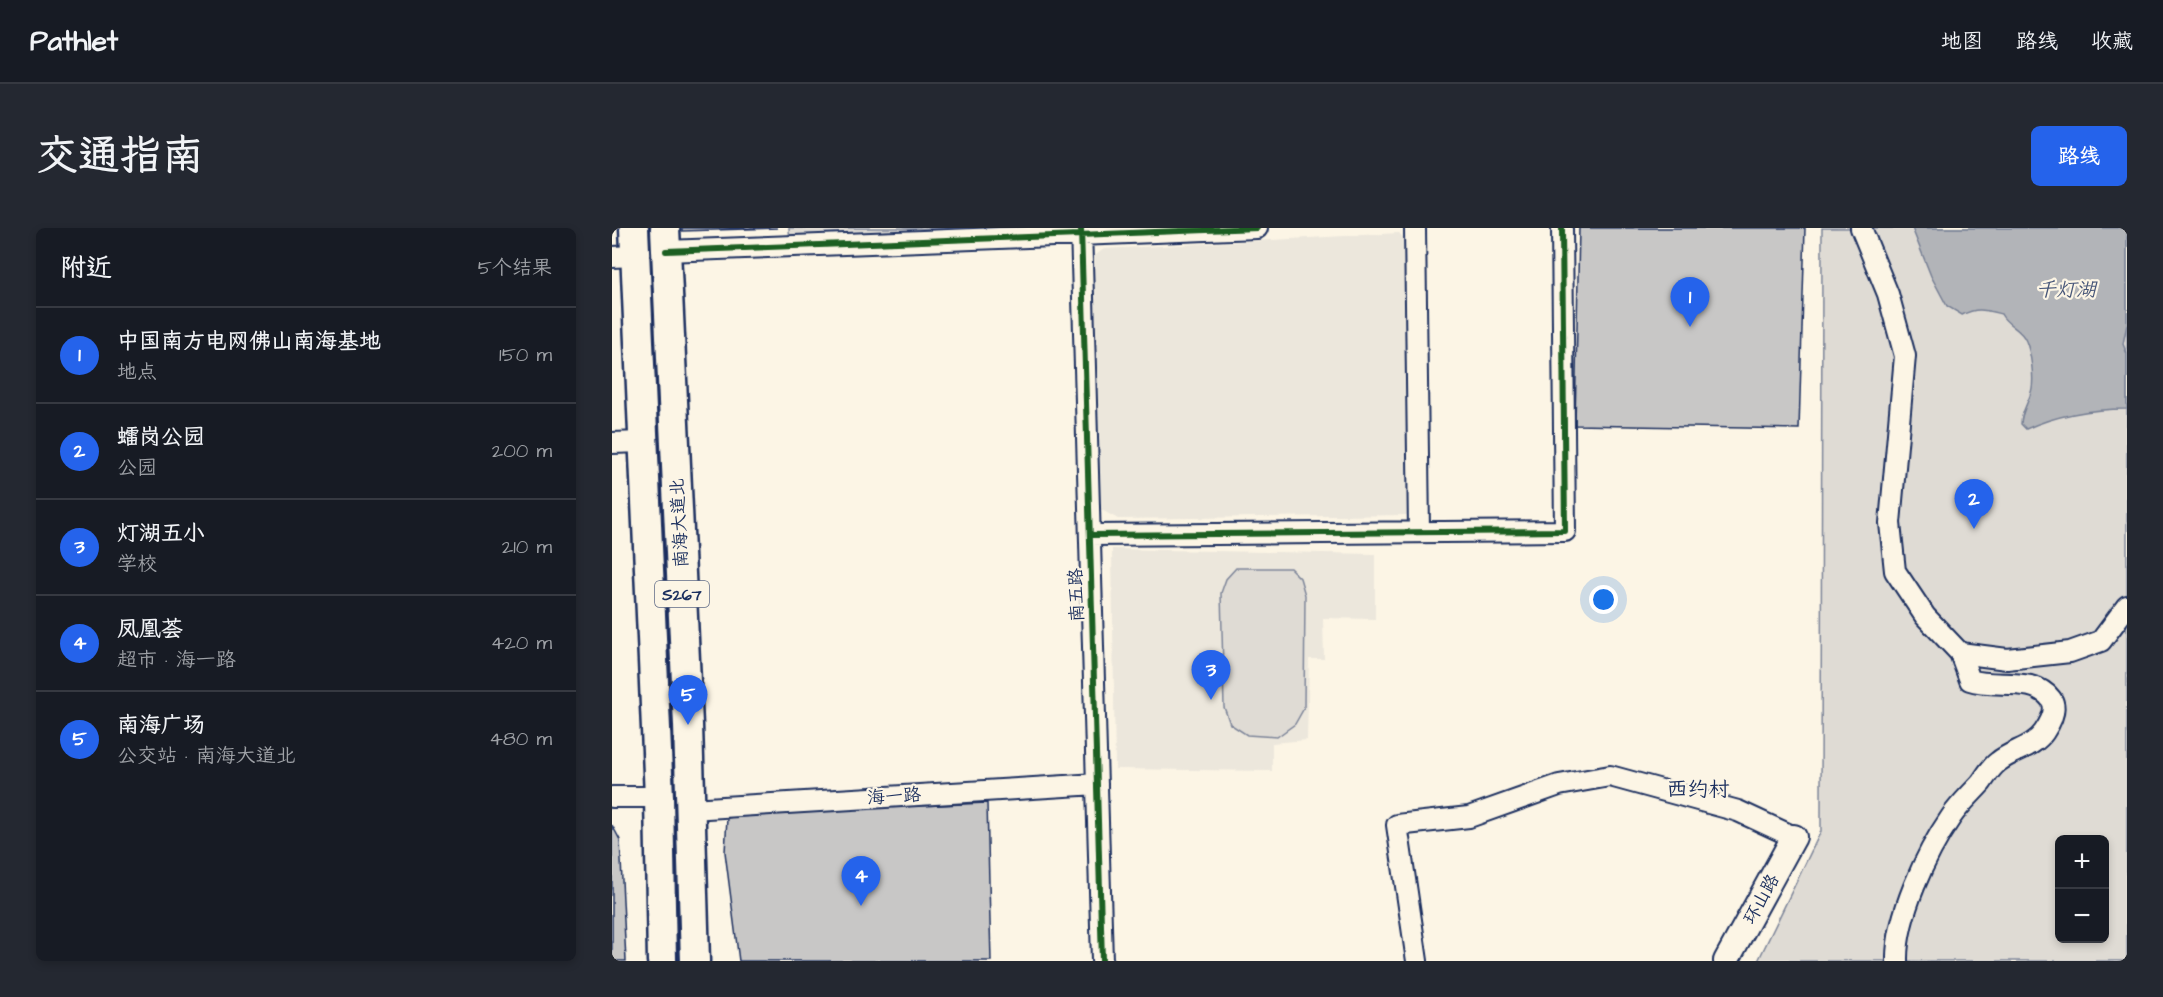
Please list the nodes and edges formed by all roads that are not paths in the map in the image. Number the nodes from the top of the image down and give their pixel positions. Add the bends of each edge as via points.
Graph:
1 (634, 228) edge
2 (1257, 228) edge
3 (1415, 228) edge
4 (1562, 228) edge
5 (1861, 228) edge
6 (1081, 232) edge
7 (790, 238) edge
8 (666, 240) edge
9 (623, 257) edge
10 (642, 442) junction
11 (612, 443) edge
12 (1419, 531) junction
13 (1090, 534) junction
14 (2127, 606) edge
15 (1960, 653) junction
16 (1097, 784) junction
17 (612, 797) edge
18 (659, 797) junction
19 (691, 809) junction
20 (1794, 837) joint
21 (662, 961) edge
22 (695, 961) edge
23 (1102, 961) edge
24 (1417, 961) edge
25 (1726, 961) edge
26 (1897, 961) edge

1 - 9 highway, 南海大道北 / S267
2 - 6 street
3 - 12 street
4 - 12 street via 1565,531
5 - 15 street via 1888,294 1905,356 1890,523 1895,572 1925,616
6 - 7 street
6 - 13 street, 南五路
7 - 8 street
8 - 19 highway, 南海大道北 / S267
9 - 10 highway, 南海大道北 / S267
10 - 11 street
10 - 18 highway, 南海大道北 / S267
12 - 13 street
13 - 16 street, 南五路
14 - 15 street via 2101,641 2070,652 2007,659
15 - 26 street via 1970,680 1984,685 2041,689 2053,701 2054,712 2043,734 1997,762 1951,817 1929,855 1909,903 1897,943
16 - 19 street, 海一路
16 - 23 street, 南五路
17 - 18 street
18 - 21 highway, 南海大道北 / S267
19 - 22 highway, 南海大道北 / S267
20 - 24 street via 1738,811 1610,776 1559,785 1469,817 1397,825
20 - 25 main road, 环山路

